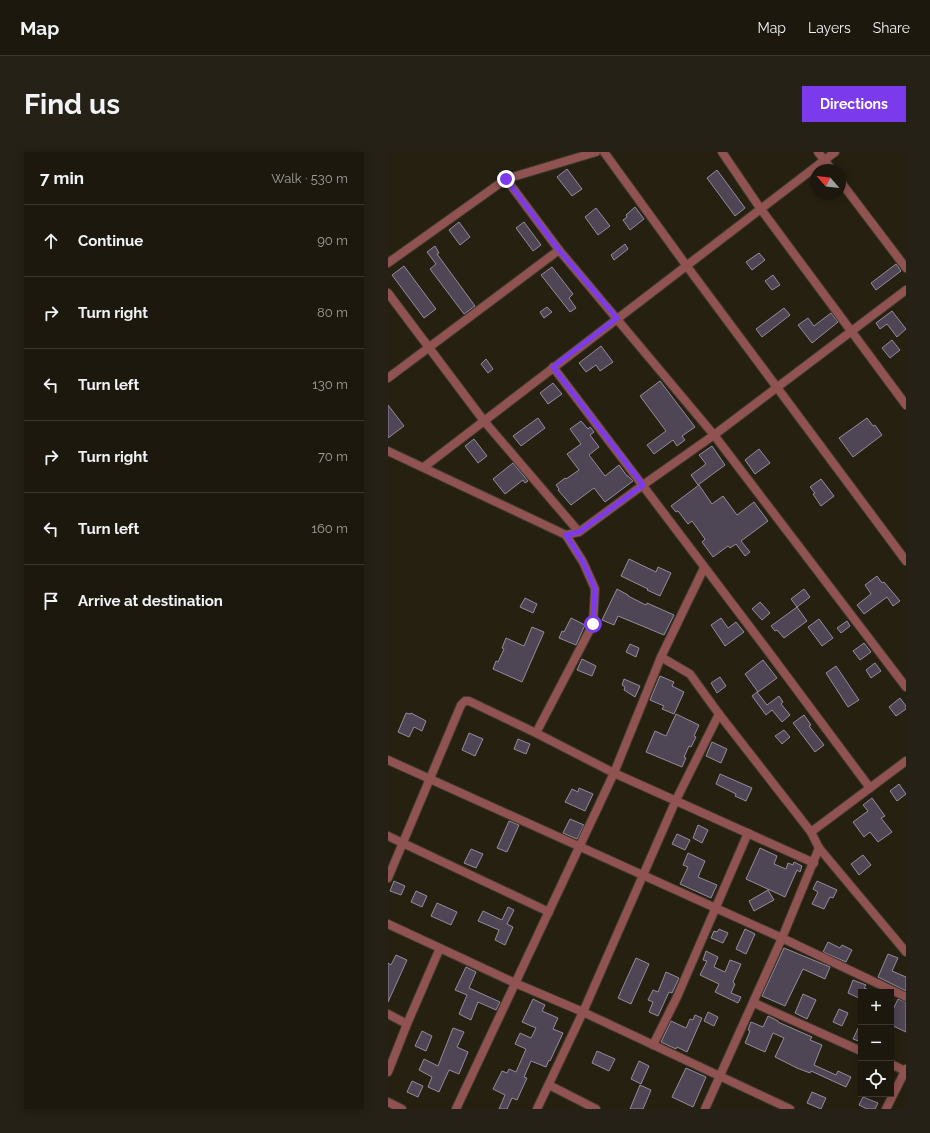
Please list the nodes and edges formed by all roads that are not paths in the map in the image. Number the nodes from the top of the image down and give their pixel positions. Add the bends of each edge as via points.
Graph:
1 (596, 152) edge
2 (604, 152) edge
3 (722, 152) edge
4 (818, 152) edge
5 (835, 152) edge
6 (824, 160) junction
7 (827, 164) edge
8 (506, 179) junction
9 (846, 189) edge
10 (760, 208) junction
11 (559, 250) junction
12 (388, 263) edge
13 (686, 265) junction
14 (906, 268) edge
15 (906, 290) edge
16 (388, 293) edge
17 (617, 318) junction
18 (852, 332) junction
19 (428, 348) junction
20 (553, 367) junction
21 (388, 378) edge
22 (778, 387) junction
23 (906, 405) edge
24 (484, 421) junction
25 (714, 435) junction
26 (388, 451) edge
27 (424, 467) junction
28 (643, 485) junction
29 (579, 532) junction
30 (566, 535) junction
31 (906, 561) edge
32 (704, 568) junction
33 (661, 657) junction
34 (906, 687) edge
35 (719, 714) junction
36 (536, 733) junction
37 (388, 760) edge
38 (906, 761) edge
39 (614, 773) junction
40 (430, 778) junction
41 (870, 788) junction
42 (676, 800) junction
43 (748, 832) junction
44 (811, 832) junction
45 (388, 836) edge
46 (402, 843) junction
47 (580, 846) junction
48 (820, 848) junction
49 (814, 863) junction
50 (643, 876) junction
51 (388, 878) edge
52 (715, 908) junction
53 (549, 912) junction
54 (388, 924) edge
55 (782, 938) junction
56 (440, 948) junction
57 (906, 952) edge
58 (515, 983) junction
59 (906, 997) edge
60 (754, 1002) junction
61 (583, 1012) junction
62 (388, 1014) edge
63 (407, 1024) junction
64 (653, 1045) junction
65 (858, 1050) edge
66 (894, 1065) edge
67 (906, 1070) edge
68 (388, 1072) edge
69 (720, 1077) junction
70 (549, 1086) junction
71 (388, 1102) edge
72 (402, 1109) edge
73 (456, 1109) edge
74 (537, 1109) edge
75 (596, 1109) edge
76 (705, 1109) edge
77 (790, 1109) edge
78 (886, 1109) edge

1 - 8 street
2 - 13 street
3 - 10 street
4 - 6 street
5 - 6 street
6 - 7 street
6 - 10 street
8 - 11 street
8 - 12 street
9 - 14 street
10 - 13 street
10 - 18 street
11 - 17 street
11 - 19 street
13 - 17 street
13 - 22 street
15 - 18 street
16 - 19 street
17 - 20 street
17 - 25 street
18 - 22 street
18 - 23 street
19 - 21 street
19 - 24 street
20 - 24 street
20 - 28 street
22 - 25 street
22 - 31 street
24 - 27 street
24 - 29 street
25 - 28 street
25 - 34 street
26 - 27 street
27 - 30 street
28 - 29 street
28 - 32 street
29 - 30 street
30 - 36 street via 583,562 595,589 593,624
32 - 33 street
32 - 41 street
33 - 35 street via 690,674
33 - 39 street
35 - 42 street
35 - 44 street
36 - 39 street
36 - 40 street via 465,701
37 - 40 street
38 - 41 street
39 - 42 street
39 - 47 street
40 - 46 street
40 - 47 street
41 - 44 street
42 - 43 street
42 - 50 street
43 - 49 street
43 - 52 street
44 - 48 street
45 - 46 street
46 - 51 street
46 - 53 street
47 - 50 street
47 - 53 street
48 - 49 street
48 - 57 street
49 - 55 street
50 - 52 street
50 - 61 street
52 - 55 street
52 - 64 street via 677,997
53 - 58 street
54 - 56 street
55 - 59 street
55 - 60 street
56 - 58 street
56 - 63 street
58 - 61 street
58 - 73 street
60 - 65 street
60 - 69 street
61 - 64 street
61 - 70 street
62 - 63 street
63 - 68 street
64 - 69 street
66 - 67 street
67 - 78 street
69 - 76 street
69 - 77 street
70 - 74 street
70 - 75 street
71 - 72 street

